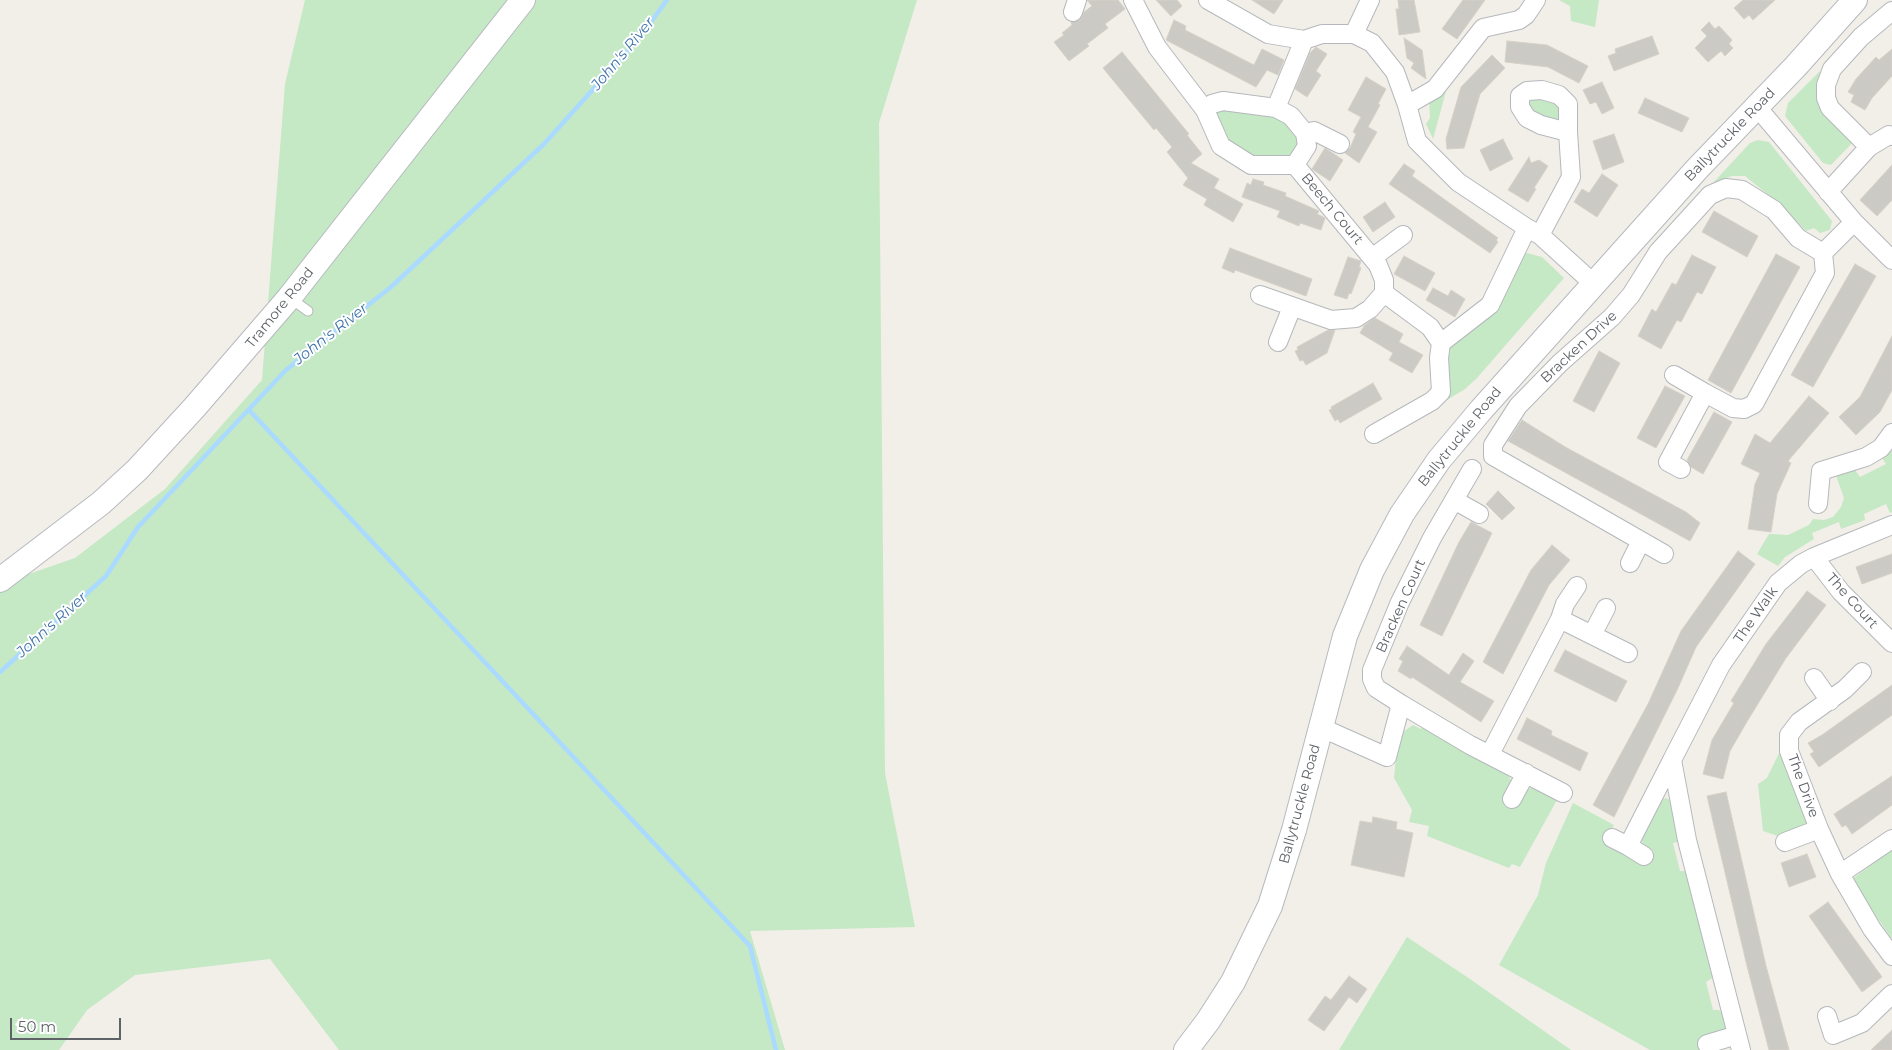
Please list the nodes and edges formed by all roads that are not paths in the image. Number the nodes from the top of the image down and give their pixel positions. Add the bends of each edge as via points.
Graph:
1 (524, 0) edge
2 (1133, 0) edge
3 (1208, 0) edge
4 (1370, 0) edge
5 (1536, 0) edge
6 (1855, 0) edge
7 (1892, 10) edge
8 (1354, 34) junction
9 (1304, 40) junction
10 (1407, 105) junction
11 (1757, 107) junction
12 (1276, 108) junction
13 (1205, 110) junction
14 (1568, 132) dead end
15 (1305, 133) junction
16 (1892, 136) edge
17 (1340, 144) dead end
18 (1869, 147) junction
19 (1295, 165) junction
20 (1828, 192) junction
21 (1854, 222) junction
22 (1534, 232) junction
23 (1402, 235) dead end
24 (1823, 253) junction
25 (1372, 258) junction
26 (1892, 260) edge
27 (1594, 284) junction
28 (1384, 293) junction
29 (1260, 295) dead end
30 (1292, 307) junction
31 (1278, 342) dead end
32 (1441, 343) junction
33 (1674, 376) dead end
34 (1705, 393) junction
35 (1892, 433) edge
36 (1374, 434) dead end
37 (1472, 469) dead end
38 (1681, 469) dead end
39 (1454, 500) junction
40 (1818, 504) dead end
41 (1479, 514) dead end
42 (1892, 525) edge
43 (1641, 541) junction
44 (1664, 554) dead end
45 (1814, 557) junction
46 (1630, 563) dead end
47 (0, 580) edge
48 (1577, 586) dead end
49 (1606, 608) dead end
50 (1560, 619) junction
51 (1592, 635) junction
52 (1892, 643) edge
53 (1628, 653) dead end
54 (1862, 672) dead end
55 (1814, 678) dead end
56 (1830, 701) junction
57 (1401, 704) junction
58 (1320, 727) junction
59 (1490, 754) junction
60 (1672, 760) junction
61 (1526, 773) junction
62 (1563, 793) dead end
63 (1512, 800) dead end
64 (1819, 829) junction
65 (1612, 838) dead end
66 (1892, 839) edge
67 (1786, 842) dead end
68 (1628, 846) junction
69 (1644, 856) dead end
70 (1840, 874) junction
71 (1892, 956) edge
72 (1892, 994) edge
73 (1827, 1016) dead end
74 (1834, 1042) edge
75 (1739, 1043) edge
76 (1706, 1044) dead end
77 (1186, 1050) edge

1 - 47 street, Tramore Road via 298,304 214,387 137,470 73,526
2 - 13 street via 1157,47
3 - 9 street via 1268,34
4 - 8 street
5 - 10 street via 1519,20 1483,28 1434,89
6 - 11 street, Ballytruckle Road
7 - 18 street via 1832,69 1826,85 1830,108
8 - 9 street via 1322,34
8 - 10 street via 1372,43 1384,56 1395,72
9 - 12 street
10 - 22 street via 1417,141 1458,182
11 - 20 street
11 - 27 street, Ballytruckle Road
12 - 13 street via 1223,101
12 - 15 street via 1292,116
13 - 19 street via 1221,146 1251,165
14 - 22 street via 1571,177
15 - 17 street via 1314,132
15 - 19 street, Beech Court via 1307,146
16 - 18 street via 1890,134
18 - 20 street
19 - 25 street, Beech Court
20 - 21 street
21 - 24 street
21 - 26 street
22 - 27 street
22 - 32 street via 1490,305
23 - 25 street, Beech Court
24 - 34 street via 1825,273 1754,404 1744,409 1732,408
24 - 43 street, Bracken Drive via 1798,238 1774,210 1742,190 1726,188 1710,195 1658,252 1631,295 1612,317 1518,406 1493,445 1492,456
25 - 28 street, Beech Court via 1384,280
27 - 58 street, Ballytruckle Road via 1461,432 1402,514 1353,614
28 - 30 street via 1356,318 1331,320
28 - 32 street via 1430,327
29 - 30 street
30 - 31 street
32 - 36 street via 1440,392 1432,401
33 - 34 street
34 - 38 street via 1668,462
35 - 40 street via 1880,448 1866,457 1821,471
37 - 39 street, Bracken Court
39 - 41 street
39 - 57 street, Bracken Court via 1400,602 1372,670 1376,688
42 - 45 street, The Walk
43 - 44 street, Bracken Drive
43 - 46 street
45 - 52 street, The Court via 1841,592
45 - 60 street, The Walk via 1778,584 1721,665
48 - 50 street
49 - 51 street
50 - 51 street
50 - 59 street
51 - 53 street
54 - 56 street, The Drive
55 - 56 street
56 - 64 street, The Drive via 1799,722 1790,735 1789,751
57 - 58 street via 1387,757
57 - 59 street, Bracken Court
58 - 77 street, Ballytruckle Road via 1287,854 1262,924 1225,995
59 - 61 street, Bracken Court
60 - 68 street, The Walk
60 - 75 street via 1687,840
61 - 62 street, Bracken Court
61 - 63 street
64 - 67 street, The Drive
64 - 70 street, The Drive
65 - 68 street
66 - 70 street
68 - 69 street
70 - 71 street, The Drive
72 - 74 street via 1862,1023
73 - 74 street
75 - 76 street

